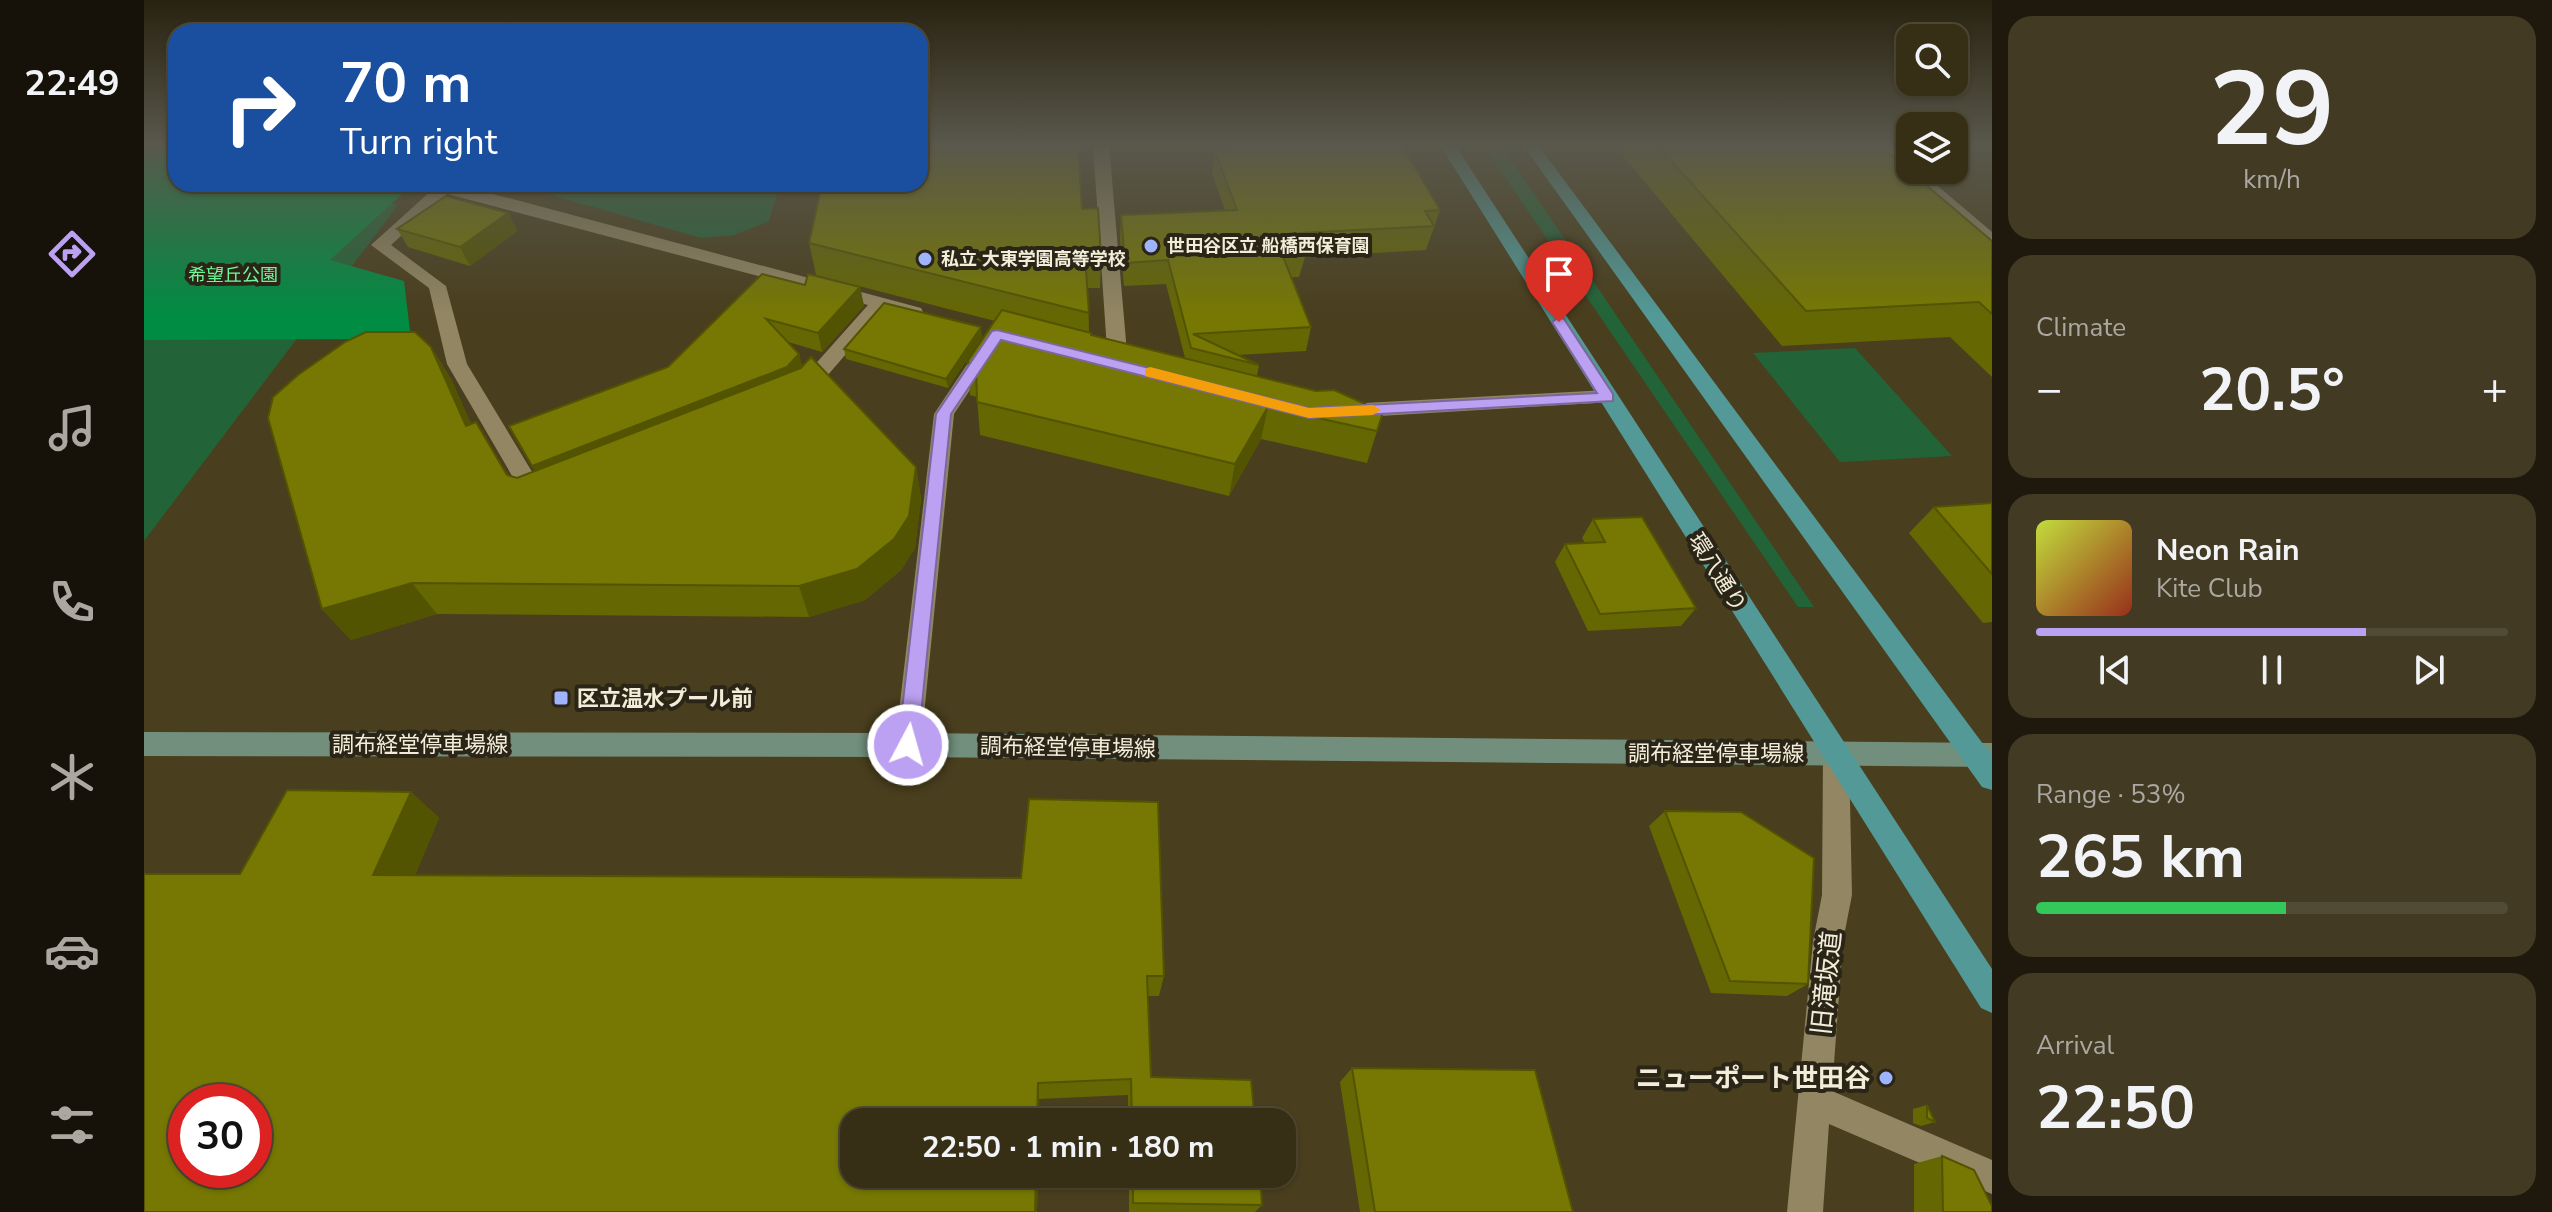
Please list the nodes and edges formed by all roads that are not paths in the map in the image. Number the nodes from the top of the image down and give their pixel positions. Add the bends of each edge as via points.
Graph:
1 (424, 202) edge
2 (503, 202) edge
3 (1105, 202) edge
4 (1483, 202) edge
5 (1572, 202) edge
6 (1946, 202) edge
7 (1992, 241) edge
8 (880, 303) junction
9 (938, 319) edge
10 (983, 330) edge
11 (1118, 364) edge
12 (1607, 397) junction
13 (787, 399) edge
14 (1325, 412) edge
15 (552, 493) edge
16 (144, 744) edge
17 (908, 745) junction
18 (1836, 754) junction
19 (1984, 755) edge
20 (1992, 778) edge
21 (1992, 997) edge
22 (1815, 1101) junction
23 (1992, 1177) edge
24 (1805, 1212) edge

1 - 15 street via 380,245 437,286 457,364 537,499
2 - 8 street
3 - 11 street
4 - 12 main road, 環八通り
5 - 19 main road
6 - 7 street
8 - 9 street
8 - 13 street via 801,393
10 - 17 street via 997,334 944,414
12 - 14 street
12 - 18 main road, 環八通り
16 - 17 main road, 調布経堂停車場線
17 - 18 main road, 調布経堂停車場線
18 - 19 main road, 調布経堂停車場線
18 - 21 main road, 環八通り
18 - 22 street, 旧滝坂道 via 1837,895 1828,941
19 - 20 main road
22 - 23 street
22 - 24 street, 旧滝坂道

